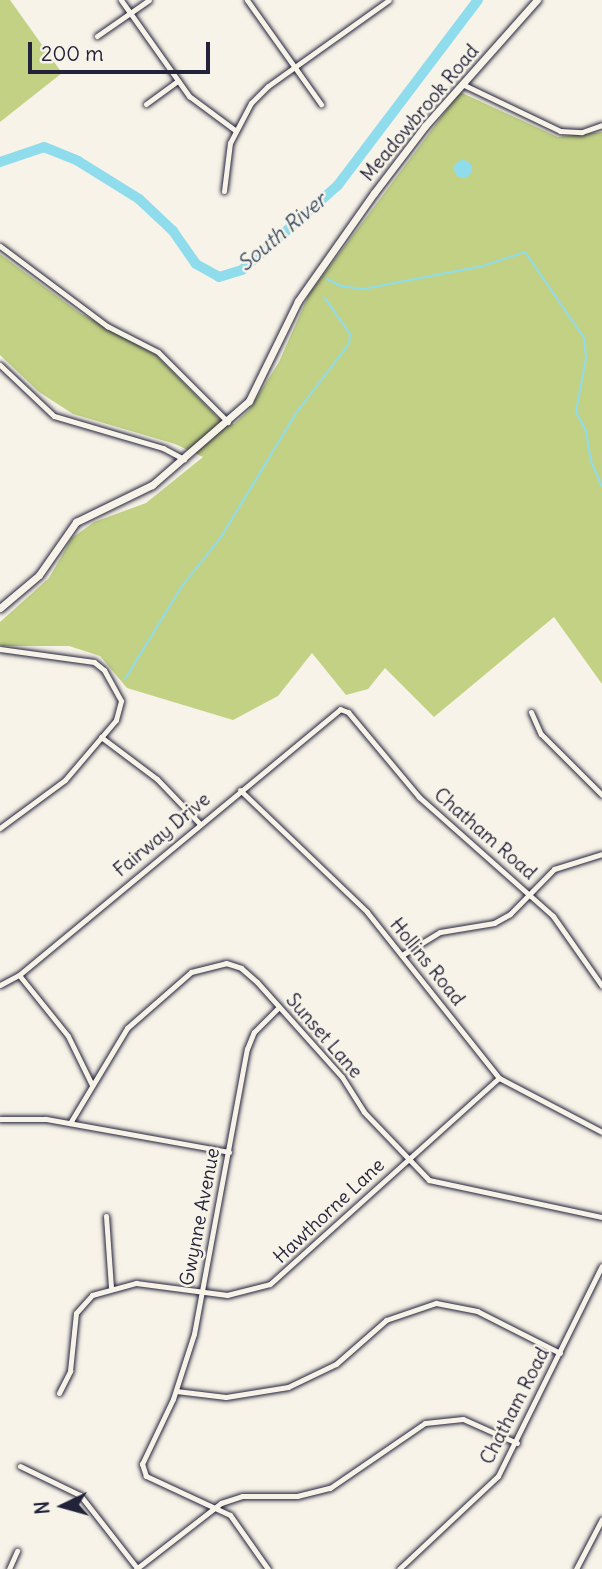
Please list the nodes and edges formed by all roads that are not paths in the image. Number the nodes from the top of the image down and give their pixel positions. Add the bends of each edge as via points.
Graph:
1 (121, 0) edge
2 (149, 0) edge
3 (247, 0) edge
4 (374, 0) edge
5 (389, 0) edge
6 (537, 0) edge
7 (379, 7) junction
8 (130, 13) junction
9 (97, 36) dead end
10 (294, 67) junction
11 (177, 81) junction
12 (462, 84) junction
13 (146, 104) dead end
14 (321, 104) dead end
15 (602, 125) edge
16 (235, 130) junction
17 (224, 191) dead end
18 (0, 246) edge
19 (0, 365) edge
20 (228, 422) junction
21 (184, 459) junction
22 (10, 600) junction
23 (0, 601) edge
24 (0, 608) edge
25 (0, 649) edge
26 (344, 710) joint
27 (531, 712) dead end
28 (101, 737) junction
29 (240, 790) junction
30 (602, 795) edge
31 (200, 824) junction
32 (0, 828) edge
33 (602, 854) edge
34 (529, 893) junction
35 (401, 955) junction
36 (19, 975) junction
37 (0, 985) edge
38 (602, 986) edge
39 (279, 1007) junction
40 (499, 1078) junction
41 (92, 1085) junction
42 (0, 1119) edge
43 (70, 1123) junction
44 (602, 1132) edge
45 (229, 1152) junction
46 (408, 1160) junction
47 (106, 1216) dead end
48 (602, 1217) edge
49 (602, 1266) edge
50 (111, 1287) junction
51 (202, 1293) junction
52 (560, 1353) junction
53 (176, 1391) junction
54 (59, 1393) dead end
55 (517, 1443) junction
56 (20, 1466) dead end
57 (213, 1508) junction
58 (602, 1518) edge
59 (17, 1551) dead end
60 (9, 1569) edge
61 (137, 1569) edge
62 (268, 1569) edge
63 (399, 1569) edge
64 (576, 1569) edge

1 - 8 street
2 - 8 street
3 - 10 street
4 - 7 street
5 - 7 street
6 - 12 street, Meadowbrook Road
7 - 10 street
8 - 9 street
8 - 11 street
10 - 14 street
10 - 16 street via 260,93
11 - 13 street
11 - 16 street via 201,108
12 - 15 street via 560,131 583,132
12 - 20 street, Meadowbrook Road via 407,148 317,273 290,316 262,383
16 - 17 street via 226,156
18 - 20 street via 107,326 158,352
19 - 21 street via 54,416 163,447
20 - 21 street, Meadowbrook Road
21 - 22 street, Meadowbrook Road via 142,492 76,523 39,575
22 - 23 street
22 - 24 street, Meadowbrook Road
25 - 28 street via 98,664 121,701 116,720
26 - 29 street, Fairway Drive via 336,710
26 - 34 street, Chatham Road via 419,797
27 - 30 street via 541,734
28 - 31 street via 157,779
28 - 32 street via 55,789
29 - 31 street, Fairway Drive
29 - 35 street, Hollins Road via 366,912
31 - 36 street, Fairway Drive
33 - 34 street via 554,869
34 - 35 street via 494,923 440,932
34 - 38 street, Chatham Road via 558,922
35 - 40 street, Hollins Road
36 - 37 street, Fairway Drive
36 - 41 street via 68,1036
39 - 41 street, Sunset Lane via 241,968 221,963 198,968 127,1028
39 - 45 street, Gwynne Avenue via 250,1040
39 - 46 street, Sunset Lane
40 - 44 street, Hollins Road
40 - 46 street, Hawthorne Lane
41 - 43 street, Sunset Lane
42 - 43 street
43 - 45 street
45 - 51 street, Gwynne Avenue
46 - 48 street, Sunset Lane via 429,1180 445,1187
46 - 51 street, Hawthorne Lane via 280,1278 245,1294
47 - 50 street
49 - 52 street, Chatham Road
50 - 51 street, Hawthorne Lane via 147,1284
50 - 54 street, Hawthorne Lane via 92,1295 76,1313 71,1371
51 - 53 street, Gwynne Avenue
52 - 53 street via 477,1311 436,1303 386,1320 336,1364 288,1387 226,1398
52 - 55 street, Chatham Road
53 - 57 street, Gwynne Avenue via 142,1464 146,1476
55 - 57 street via 472,1421 435,1419 405,1433 330,1488 297,1496 242,1496
55 - 63 street, Chatham Road via 492,1485
56 - 61 street via 80,1495
57 - 61 street
57 - 62 street, Gwynne Avenue via 234,1519
58 - 64 street
59 - 60 street

